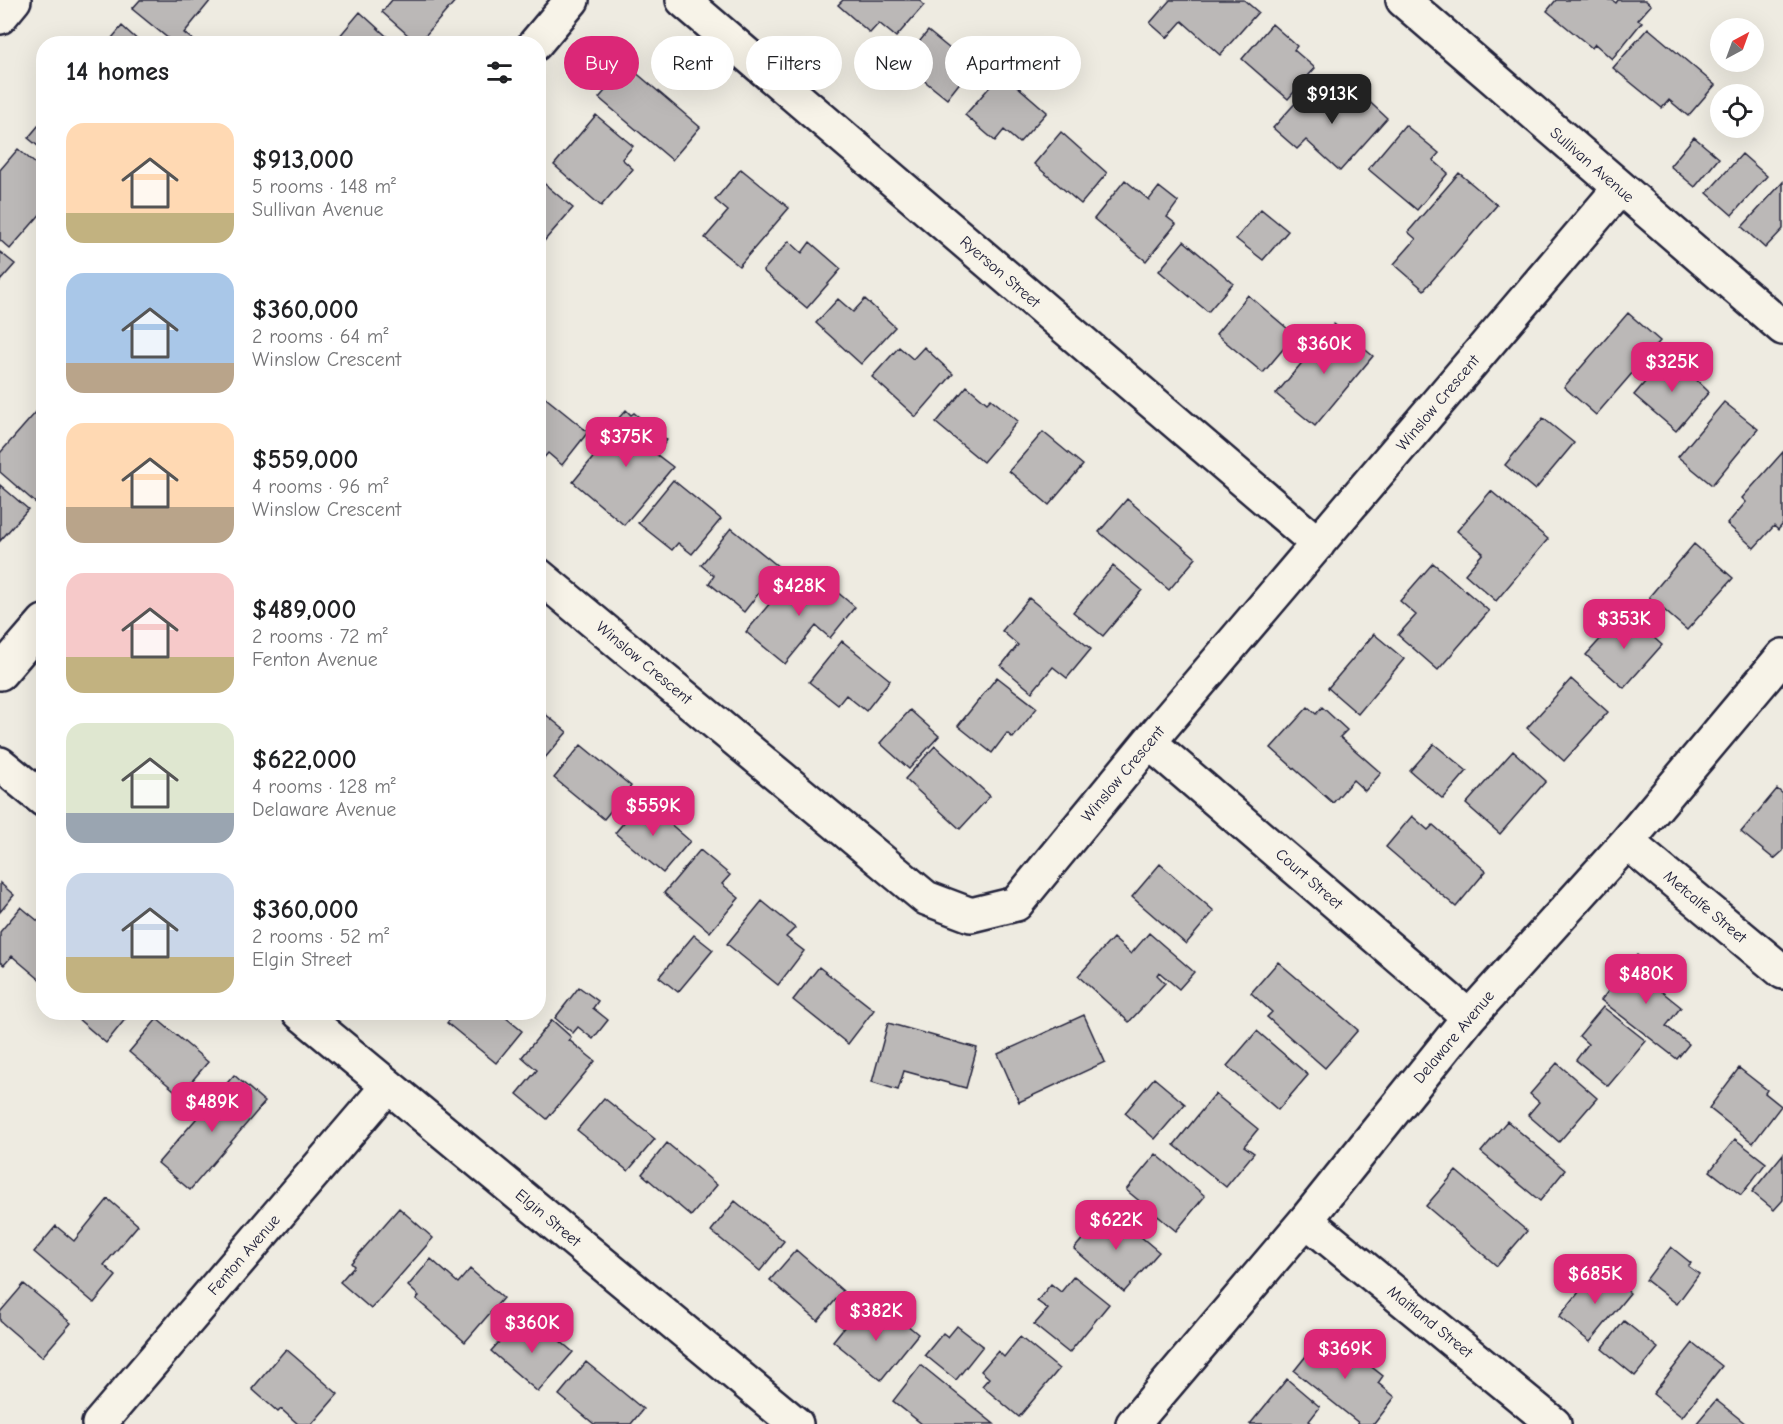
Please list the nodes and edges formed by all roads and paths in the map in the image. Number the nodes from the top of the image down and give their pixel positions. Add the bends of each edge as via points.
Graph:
1 (14, 0) edge
2 (572, 0) edge
3 (683, 0) edge
4 (1403, 0) edge
5 (0, 16) edge
6 (542, 36) edge
7 (1620, 188) junction
8 (1783, 328) edge
9 (1318, 544) junction
10 (546, 582) edge
11 (36, 631) edge
12 (1783, 656) edge
13 (0, 673) edge
14 (1149, 742) junction
15 (0, 764) edge
16 (36, 793) edge
17 (1627, 842) junction
18 (1783, 972) edge
19 (1468, 1017) junction
20 (309, 1020) edge
21 (388, 1086) junction
22 (1306, 1221) junction
23 (99, 1424) edge
24 (796, 1424) edge
25 (1133, 1424) edge
26 (1554, 1424) edge

1 - 5 street
2 - 6 street
3 - 9 street, Ryerson Street
4 - 7 street, Sullivan Avenue
7 - 8 street, Sullivan Avenue
7 - 9 street, Winslow Crescent
9 - 14 street, Winslow Crescent
10 - 14 street, Winslow Crescent via 926,898 971,915 1016,904
11 - 13 street
12 - 17 street, Delaware Avenue
14 - 19 street, Court Street
15 - 16 street
17 - 18 street, Metcalfe Street
17 - 19 street, Delaware Avenue
19 - 22 street, Delaware Avenue
20 - 21 street, Elgin Street
21 - 23 street, Fenton Avenue
21 - 24 street, Elgin Street
22 - 25 street, Delaware Avenue
22 - 26 street, Maitland Street

